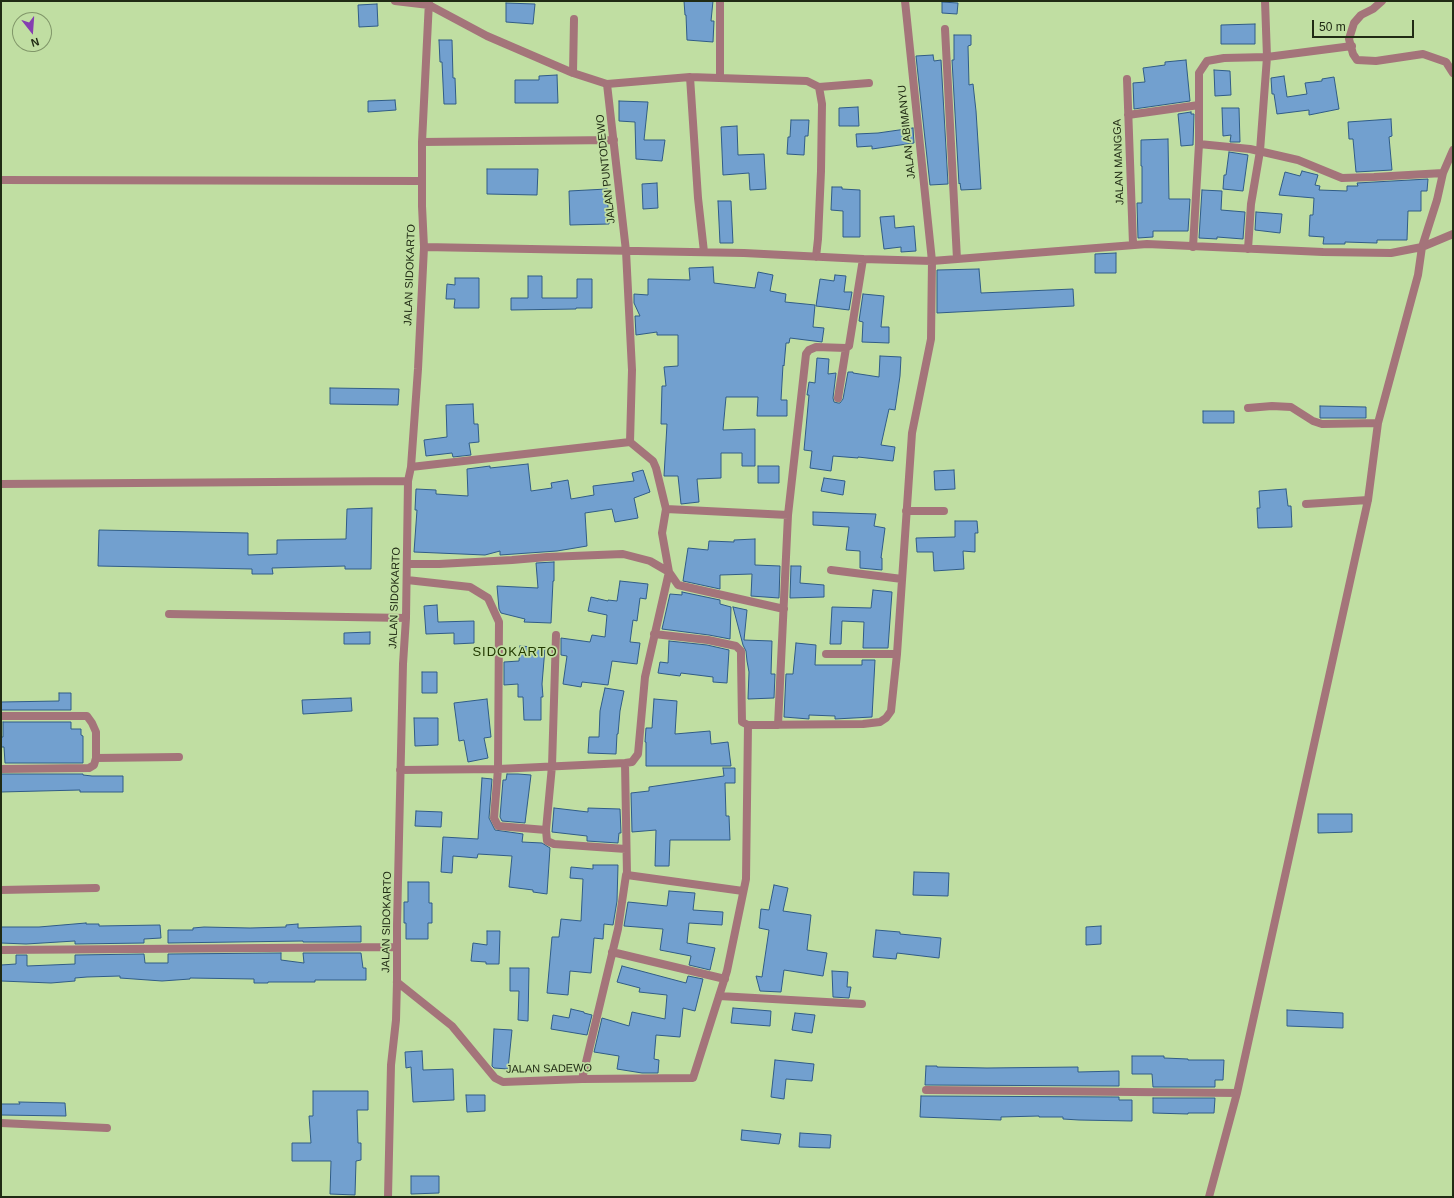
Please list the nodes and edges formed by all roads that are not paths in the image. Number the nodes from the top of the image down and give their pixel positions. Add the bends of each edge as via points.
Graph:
1 (395, 1) edge
2 (720, 1) edge
3 (905, 1) edge
4 (1265, 1) edge
5 (1382, 1) edge
6 (429, 3) edge
7 (574, 19) dead end
8 (945, 29) dead end
9 (1352, 46) junction
10 (1267, 58) junction
11 (573, 73) junction
12 (1453, 73) edge
13 (690, 77) junction
14 (720, 78) junction
15 (1127, 79) dead end
16 (869, 83) dead end
17 (607, 84) junction
18 (820, 87) junction
19 (1199, 105) junction
20 (1128, 115) junction
21 (614, 140) junction
22 (422, 142) junction
23 (1199, 144) junction
24 (1453, 150) edge
25 (1260, 151) junction
26 (1443, 173) junction
27 (1, 180) edge
28 (422, 181) junction
29 (1453, 234) edge
30 (1133, 244) junction
31 (424, 247) junction
32 (1193, 247) junction
33 (1422, 247) junction
34 (1248, 249) junction
35 (626, 251) junction
36 (704, 252) junction
37 (816, 256) junction
38 (957, 258) junction
39 (863, 259) junction
40 (932, 261) junction
41 (846, 348) junction
42 (838, 398) dead end
43 (1248, 408) dead end
44 (1378, 424) junction
45 (630, 442) junction
46 (411, 467) junction
47 (408, 481) junction
48 (1, 484) edge
49 (1368, 500) junction
50 (1306, 504) dead end
51 (666, 509) junction
52 (906, 511) junction
53 (944, 511) dead end
54 (788, 515) junction
55 (408, 564) junction
56 (831, 570) dead end
57 (669, 572) junction
58 (902, 579) junction
59 (407, 580) junction
60 (784, 609) junction
61 (169, 614) dead end
62 (406, 618) junction
63 (654, 634) junction
64 (556, 635) dead end
65 (826, 654) dead end
66 (897, 654) junction
67 (1, 716) edge
68 (748, 725) junction
69 (778, 725) junction
70 (179, 757) dead end
71 (96, 758) junction
72 (625, 764) junction
73 (552, 766) junction
74 (498, 768) junction
75 (1, 769) edge
76 (400, 770) junction
77 (546, 830) junction
78 (626, 849) junction
79 (626, 875) junction
80 (96, 888) dead end
81 (1, 890) edge
82 (743, 891) junction
83 (397, 947) junction
84 (1, 950) edge
85 (612, 952) junction
86 (725, 979) junction
87 (397, 982) junction
88 (719, 996) junction
89 (862, 1004) dead end
90 (582, 1079) junction
91 (926, 1090) dead end
92 (1237, 1093) junction
93 (1, 1123) edge
94 (107, 1128) dead end
95 (388, 1197) edge
96 (1209, 1197) edge

1 - 6 street
2 - 14 street
3 - 40 street, JALAN ABIMANYU
4 - 10 street
5 - 9 street via 1354,23 1349,39
6 - 11 street via 487,36
6 - 22 street, JALAN SIDOKARTO
7 - 11 street
8 - 38 street
9 - 10 street
9 - 12 street via 1357,60 1376,61 1423,54 1446,62
10 - 19 street via 1224,58 1206,61 1199,73
10 - 25 street
11 - 17 street
13 - 14 street
13 - 17 street
13 - 36 street
14 - 18 street via 807,81
15 - 20 street, JALAN MANGGA
16 - 18 street
17 - 21 street, JALAN PUNTODEWO
18 - 37 street via 821,171
19 - 20 street
19 - 23 street
20 - 30 street, JALAN MANGGA
21 - 22 street
21 - 35 street, JALAN PUNTODEWO
22 - 28 street, JALAN SIDOKARTO
23 - 25 street
23 - 32 street
24 - 26 street
25 - 26 street via 1298,160 1342,178
25 - 34 street via 1251,204
26 - 33 street via 1438,200
27 - 28 street
28 - 31 street, JALAN SIDOKARTO
29 - 33 street
30 - 32 street
30 - 38 street
31 - 35 street
31 - 46 street, JALAN SIDOKARTO
32 - 34 street
33 - 34 street via 1391,253
33 - 44 street via 1418,275
35 - 36 street
35 - 45 street, JALAN PUNTODEWO via 632,370
36 - 37 street
37 - 39 street
38 - 40 street
39 - 40 street
39 - 41 street via 850,344
40 - 52 street, JALAN ABIMANYU via 931,339 912,433
41 - 42 street
41 - 54 street via 816,347 806,354
43 - 44 street via 1291,407 1322,424
44 - 49 street
45 - 46 street
45 - 51 street via 653,461
46 - 47 street, JALAN SIDOKARTO
47 - 48 street
47 - 55 street, JALAN SIDOKARTO
49 - 50 street
49 - 92 street
51 - 54 street
51 - 57 street via 662,533
52 - 53 street
52 - 58 street, JALAN ABIMANYU
54 - 60 street
55 - 57 street via 623,554 650,561
55 - 59 street, JALAN SIDOKARTO
56 - 58 street
57 - 60 street via 678,585
57 - 63 street
58 - 66 street, JALAN ABIMANYU
59 - 62 street, JALAN SIDOKARTO
59 - 74 street via 470,587 488,598 499,622
60 - 69 street
61 - 62 street
62 - 76 street, JALAN SIDOKARTO
63 - 68 street via 736,646 741,651 742,722
63 - 72 street via 645,677 638,754 632,762
64 - 73 street
65 - 66 street
66 - 69 street, JALAN ABIMANYU via 891,711 880,722
67 - 71 street via 86,716 96,732
68 - 69 street, JALAN ABIMANYU
68 - 82 street via 746,879
70 - 71 street
71 - 75 street via 94,765 89,768
72 - 73 street
72 - 78 street
73 - 74 street
73 - 77 street
74 - 76 street
74 - 77 street via 495,823 498,826
76 - 83 street, JALAN SIDOKARTO
77 - 78 street via 547,841 554,844
78 - 79 street
79 - 82 street
79 - 85 street
80 - 81 street
82 - 86 street
83 - 84 street
83 - 87 street, JALAN SIDOKARTO
85 - 86 street
85 - 90 street
86 - 88 street
87 - 90 street, JALAN SADEWO via 452,1026 495,1078 502,1082
87 - 95 street, JALAN SIDOKARTO
88 - 89 street
88 - 90 street, JALAN SADEWO via 693,1078
91 - 92 street
92 - 96 street
93 - 94 street

